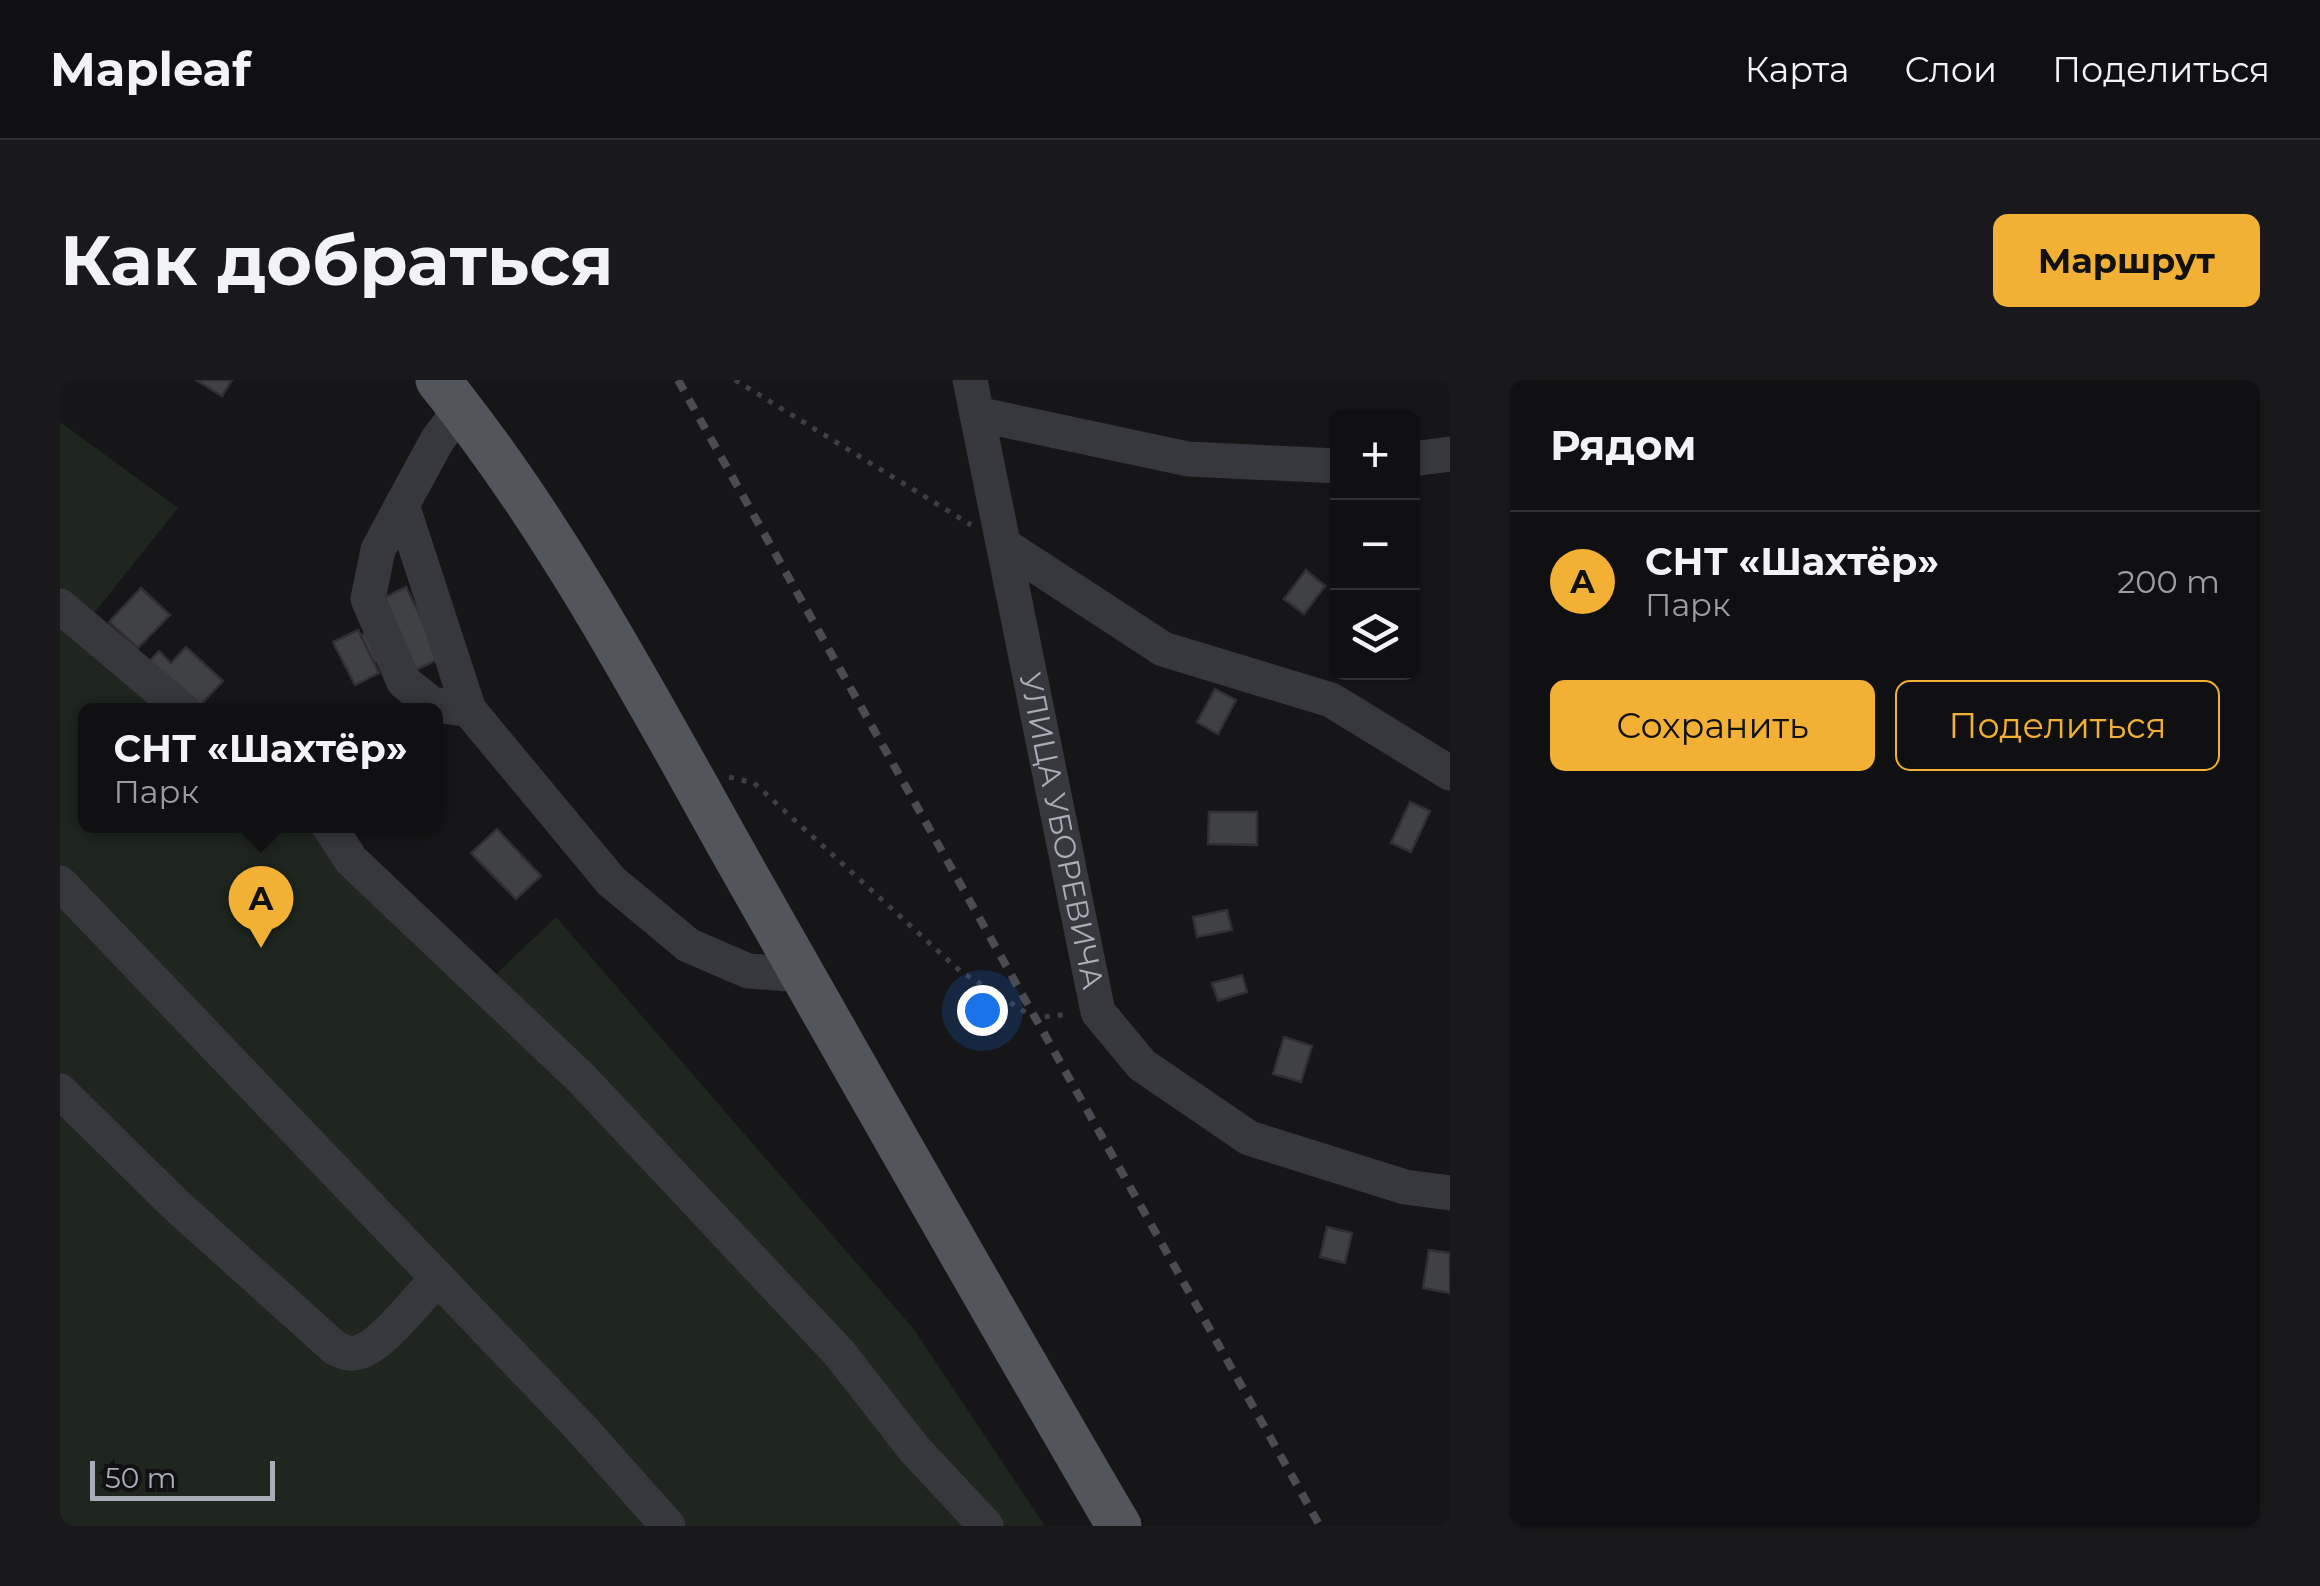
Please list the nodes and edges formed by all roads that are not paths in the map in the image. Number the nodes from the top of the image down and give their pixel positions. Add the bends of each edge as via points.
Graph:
1 (450, 395) edge
2 (974, 397) edge
3 (1450, 454) edge
4 (1420, 458) edge
5 (1330, 466) edge
6 (402, 505) junction
7 (1004, 546) junction
8 (60, 606) edge
9 (175, 703) edge
10 (431, 703) edge
11 (443, 706) edge
12 (469, 710) junction
13 (1450, 773) edge
14 (334, 833) edge
15 (60, 883) edge
16 (803, 975) junction
17 (60, 1090) edge
18 (1450, 1193) edge
19 (438, 1278) junction
20 (668, 1526) edge
21 (986, 1526) edge
22 (1119, 1526) edge

1 - 6 street via 438,439
1 - 16 main road via 582,584
2 - 5 street via 1188,459
2 - 7 street, УЛИЦА УБОРЕВИЧА
3 - 4 street
6 - 10 street via 378,550 368,599 404,682
6 - 12 street
7 - 13 street via 1163,648 1331,700
7 - 18 street, УЛИЦА УБОРЕВИЧА via 1098,1012 1142,1065 1249,1138 1405,1186
8 - 9 street
11 - 12 street
12 - 16 street via 611,881 688,945 748,971
14 - 21 street via 351,860 582,1078 840,1354
15 - 19 street
16 - 22 main road
17 - 19 street via 177,1206 347,1354 380,1338
19 - 20 street

